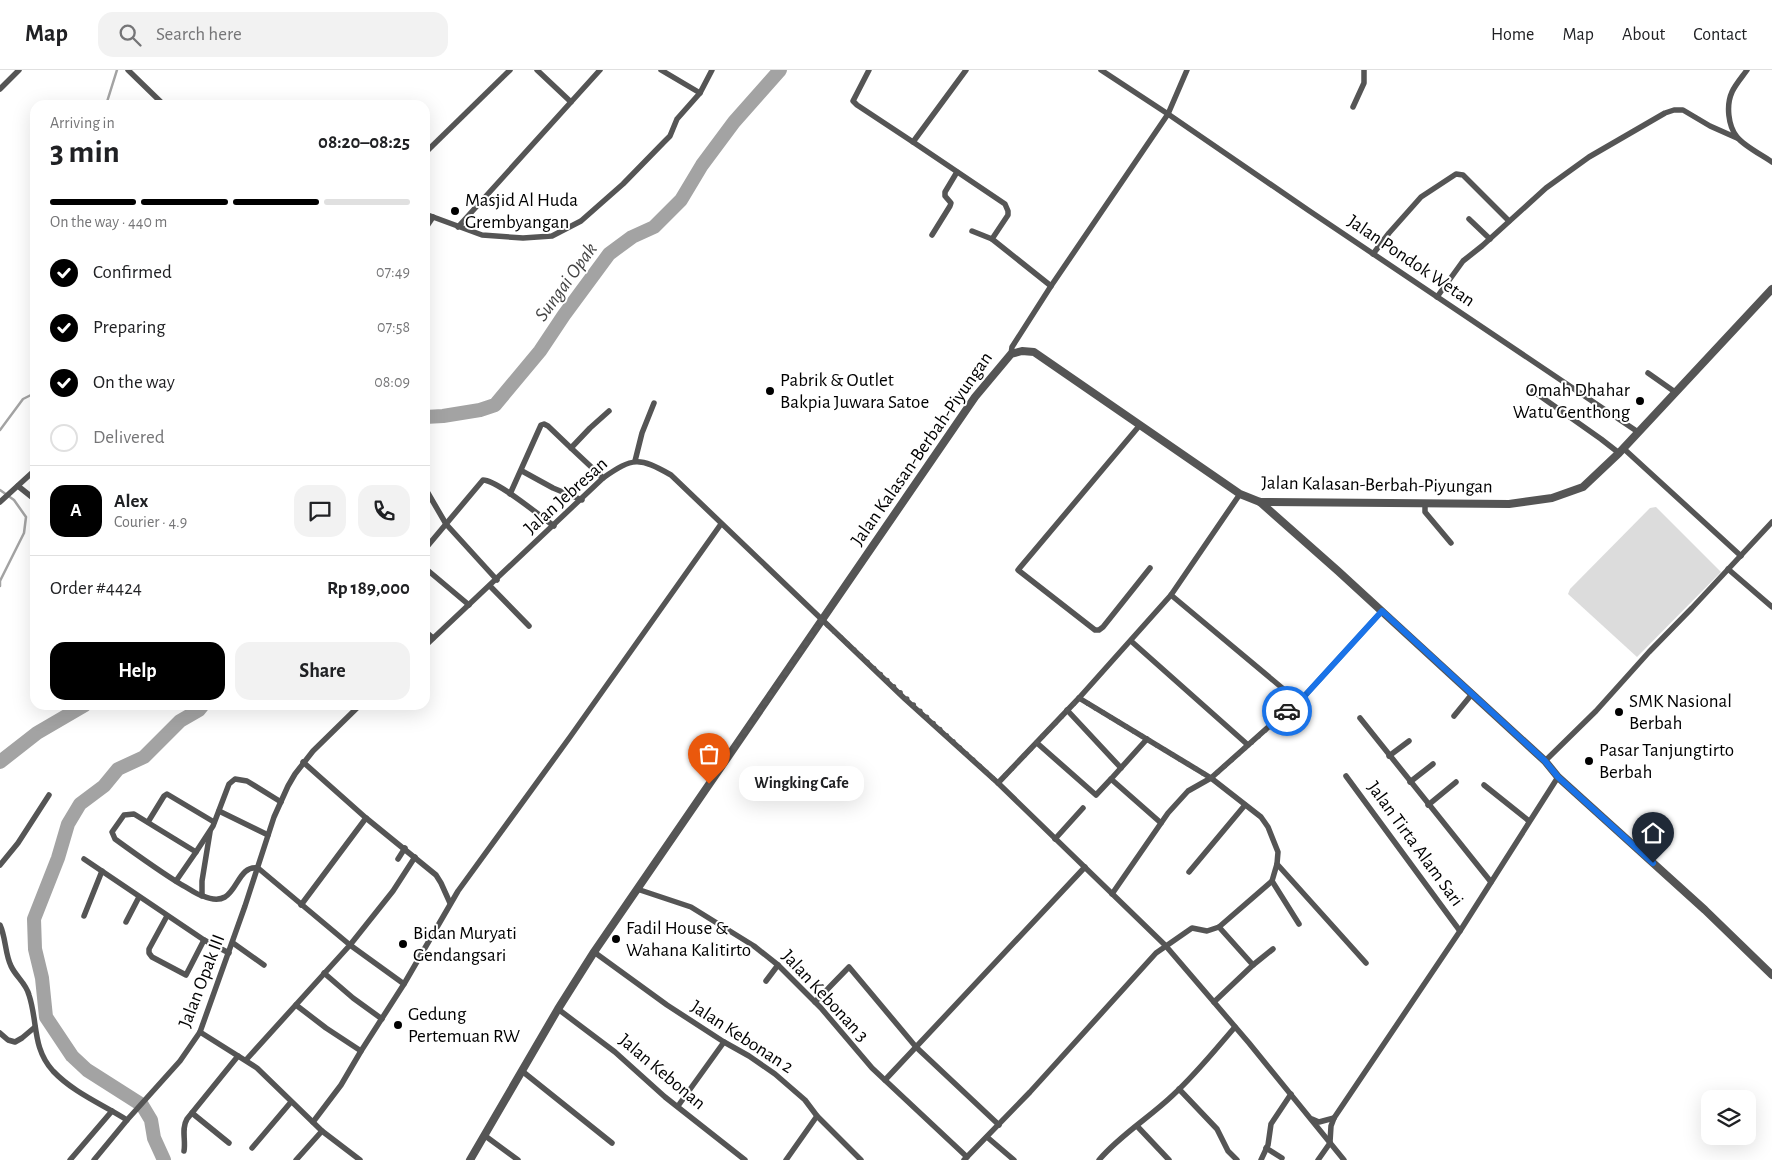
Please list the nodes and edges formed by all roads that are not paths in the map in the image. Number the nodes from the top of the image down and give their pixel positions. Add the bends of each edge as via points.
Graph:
1 (20, 70) edge
2 (128, 70) edge
3 (510, 70) edge
4 (537, 70) edge
5 (600, 70) edge
6 (661, 70) edge
7 (712, 70) edge
8 (869, 70) edge
9 (966, 70) edge
10 (1101, 70) edge
11 (1187, 70) edge
12 (1364, 70) edge
13 (1747, 70) edge
14 (0, 89) edge
15 (698, 92) junction
16 (159, 100) edge
17 (571, 102) junction
18 (1353, 107) dead end
19 (1168, 114) junction
20 (1737, 138) junction
21 (913, 142) junction
22 (430, 148) edge
23 (1772, 162) edge
24 (957, 172) junction
25 (430, 216) edge
26 (433, 218) junction
27 (1469, 219) dead end
28 (1510, 221) junction
29 (430, 222) edge
30 (458, 227) junction
31 (972, 231) dead end
32 (932, 235) dead end
33 (1490, 239) junction
34 (992, 240) junction
35 (1373, 254) junction
36 (1051, 286) junction
37 (1772, 289) edge
38 (1437, 297) junction
39 (1011, 354) junction
40 (1648, 373) dead end
41 (1533, 391) dead end
42 (1674, 392) junction
43 (654, 403) dead end
44 (609, 412) dead end
45 (1140, 425) junction
46 (1638, 432) junction
47 (571, 448) junction
48 (1621, 451) junction
49 (636, 461) junction
50 (522, 471) junction
51 (30, 475) edge
52 (603, 478) junction
53 (18, 486) junction
54 (510, 494) junction
55 (1240, 494) junction
56 (30, 496) edge
57 (430, 497) edge
58 (582, 500) junction
59 (1, 501) edge
60 (1260, 502) junction
61 (1283, 502) junction
62 (1424, 503) junction
63 (1277, 516) junction
64 (1772, 522) edge
65 (446, 524) junction
66 (721, 524) junction
67 (554, 526) junction
68 (430, 543) edge
69 (1451, 543) dead end
70 (1741, 556) junction
71 (1150, 568) dead end
72 (1728, 569) junction
73 (430, 572) edge
74 (497, 580) junction
75 (490, 586) junction
76 (1171, 595) junction
77 (469, 606) junction
78 (1772, 607) edge
79 (1382, 611) junction
80 (822, 620) junction
81 (529, 626) dead end
82 (430, 635) edge
83 (433, 638) junction
84 (430, 641) edge
85 (1131, 641) junction
86 (1472, 694) junction
87 (1079, 698) junction
88 (1299, 702) junction
89 (355, 710) edge
90 (1067, 710) junction
91 (1454, 716) dead end
92 (1360, 718) dead end
93 (1147, 739) junction
94 (1409, 741) dead end
95 (1037, 742) junction
96 (1248, 745) junction
97 (1390, 756) junction
98 (1545, 761) junction
99 (303, 762) junction
100 (1433, 764) dead end
101 (1121, 768) junction
102 (1346, 776) dead end
103 (1558, 777) junction
104 (1211, 778) junction
105 (1111, 779) junction
106 (1410, 782) junction
107 (1456, 782) dead end
108 (998, 783) junction
109 (1484, 785) dead end
110 (49, 795) dead end
111 (281, 802) junction
112 (1245, 805) junction
113 (1428, 805) junction
114 (1083, 808) dead end
115 (219, 811) junction
116 (366, 818) junction
117 (1529, 821) junction
118 (148, 822) junction
119 (214, 822) junction
120 (1161, 823) junction
121 (210, 830) junction
122 (268, 834) junction
123 (1055, 839) junction
124 (405, 848) junction
125 (196, 852) junction
126 (415, 857) junction
127 (84, 859) dead end
128 (398, 859) dead end
129 (1277, 864) junction
130 (0, 865) edge
131 (1084, 867) junction
132 (258, 868) junction
133 (102, 871) junction
134 (1190, 872) dead end
135 (176, 881) junction
136 (1272, 881) junction
137 (1491, 882) junction
138 (637, 889) junction
139 (1112, 894) junction
140 (202, 896) junction
141 (139, 897) junction
142 (450, 903) junction
143 (301, 905) junction
144 (84, 916) dead end
145 (167, 916) junction
146 (126, 922) dead end
147 (1299, 924) dead end
148 (0, 925) edge
149 (1219, 928) junction
150 (1460, 931) junction
151 (204, 940) junction
152 (233, 943) junction
153 (350, 945) junction
154 (1165, 945) junction
155 (1273, 949) dead end
156 (594, 952) junction
157 (229, 953) junction
158 (1366, 963) dead end
159 (264, 965) dead end
160 (778, 965) junction
161 (1253, 965) junction
162 (324, 973) junction
163 (1772, 975) edge
164 (766, 981) dead end
165 (404, 984) junction
166 (815, 1002) junction
167 (1214, 1002) junction
168 (296, 1005) junction
169 (558, 1009) junction
170 (382, 1019) junction
171 (35, 1027) junction
172 (1235, 1027) junction
173 (200, 1032) junction
174 (0, 1033) edge
175 (724, 1042) junction
176 (916, 1046) junction
177 (360, 1051) junction
178 (238, 1056) junction
179 (246, 1060) junction
180 (522, 1071) junction
181 (885, 1080) junction
182 (1179, 1089) junction
183 (1291, 1094) junction
184 (291, 1102) junction
185 (678, 1106) junction
186 (112, 1111) junction
187 (192, 1113) junction
188 (817, 1116) junction
189 (129, 1118) junction
190 (1310, 1118) junction
191 (1334, 1118) junction
192 (313, 1122) junction
193 (999, 1125) junction
194 (1137, 1126) junction
195 (322, 1131) junction
196 (484, 1135) junction
197 (987, 1137) junction
198 (612, 1142) dead end
199 (1330, 1142) junction
200 (229, 1143) dead end
201 (252, 1148) dead end
202 (1266, 1148) junction
203 (184, 1151) dead end
204 (966, 1158) edge
205 (1282, 1158) dead end
206 (70, 1160) edge
207 (94, 1160) edge
208 (296, 1160) edge
209 (360, 1160) edge
210 (470, 1160) edge
211 (518, 1160) edge
212 (745, 1160) edge
213 (786, 1160) edge
214 (861, 1160) edge
215 (1014, 1160) edge
216 (1099, 1160) edge
217 (1169, 1160) edge
218 (1237, 1160) edge
219 (1261, 1160) edge
220 (1318, 1160) edge
221 (1344, 1160) edge

1 - 14 street
2 - 16 street
3 - 22 street
4 - 17 street
5 - 17 street
6 - 15 street
7 - 15 street
8 - 21 street via 853,101
9 - 21 street
10 - 19 street, Jalan Pondok Wetan
11 - 19 street
12 - 18 street via 1364,83
13 - 20 street via 1729,100 1731,127
15 - 30 street via 658,149 623,184 563,232 523,238 482,235
17 - 30 street
19 - 35 street, Jalan Pondok Wetan
19 - 36 street
20 - 23 street
20 - 28 street via 1683,110 1665,112 1563,175
21 - 24 street
24 - 32 street via 945,192 950,206
24 - 34 street via 1005,204 1008,215
25 - 26 street
26 - 29 street
26 - 30 street
27 - 33 street
28 - 33 street
28 - 35 street via 1463,175 1456,174 1421,197
31 - 34 street
33 - 38 street via 1463,261
34 - 36 street
35 - 38 street, Jalan Pondok Wetan
36 - 39 street via 1012,347
37 - 42 street, Jalan Kalasan-Berbah-Piyungan
38 - 46 street, Jalan Pondok Wetan
39 - 45 street, Jalan Kalasan-Berbah-Piyungan via 1022,350 1034,352
39 - 80 street, Jalan Kalasan-Berbah-Piyungan via 975,396
40 - 42 street
41 - 48 street
42 - 46 street, Jalan Kalasan-Berbah-Piyungan
43 - 49 street via 642,433
44 - 47 street
45 - 55 street, Jalan Kalasan-Berbah-Piyungan
45 - 71 street via 1018,570 1099,630
46 - 48 street, Jalan Kalasan-Berbah-Piyungan
47 - 50 street via 548,426 542,425
47 - 52 street
48 - 62 street, Jalan Kalasan-Berbah-Piyungan via 1583,487 1552,498 1509,504
48 - 70 street
49 - 52 street, Jalan Jebresan via 626,463
49 - 66 street, Jalan Jebresan via 655,465 671,475
50 - 54 street
50 - 58 street
51 - 53 street
52 - 58 street, Jalan Jebresan
53 - 56 street
53 - 59 street
54 - 65 street via 483,480
54 - 67 street
55 - 60 street, Jalan Kalasan-Berbah-Piyungan
55 - 76 street
57 - 65 street
58 - 67 street, Jalan Jebresan
60 - 61 street, Jalan Kalasan-Berbah-Piyungan
60 - 63 street
61 - 62 street, Jalan Kalasan-Berbah-Piyungan
61 - 63 street
62 - 69 street via 1426,512
63 - 79 street
64 - 70 street
65 - 68 street
65 - 74 street
66 - 80 street, Jalan Jebresan
66 - 142 street
67 - 74 street, Jalan Jebresan
70 - 72 street
72 - 78 street
72 - 98 street
73 - 77 street
74 - 75 street, Jalan Jebresan
75 - 77 street, Jalan Jebresan
75 - 81 street
76 - 85 street
76 - 88 street
77 - 83 street, Jalan Jebresan
79 - 86 street
79 - 88 street
80 - 108 street, Jalan Jebresan
80 - 138 street, Jalan Kalasan-Berbah-Piyungan
82 - 83 street
83 - 84 street, Jalan Jebresan
85 - 87 street
85 - 96 street
86 - 91 street
86 - 98 street
87 - 90 street
87 - 93 street
88 - 96 street
89 - 99 street
90 - 95 street
90 - 101 street
92 - 97 street
93 - 101 street
93 - 104 street
94 - 97 street
95 - 105 street via 1096,795
95 - 108 street
96 - 104 street
97 - 106 street
98 - 103 street
99 - 111 street
99 - 116 street
100 - 106 street
101 - 105 street
102 - 150 street, Jalan Tirta Alam Sari
103 - 117 street
103 - 163 street
104 - 112 street
104 - 120 street via 1188,791
105 - 120 street
106 - 113 street
107 - 113 street
108 - 123 street, Jalan Jebresan
109 - 117 street
110 - 130 street
111 - 115 street via 247,780 235,779 224,793
111 - 122 street
112 - 129 street via 1268,827 1278,852
112 - 134 street
113 - 137 street
114 - 123 street
115 - 119 street
115 - 122 street
116 - 124 street
116 - 143 street
117 - 137 street
118 - 119 street via 167,794
118 - 125 street
118 - 135 street via 127,814 117,823 112,835
119 - 121 street
120 - 139 street
121 - 125 street
121 - 140 street
122 - 132 street
123 - 131 street, Jalan Jebresan
124 - 126 street
124 - 128 street
125 - 135 street
126 - 142 street via 436,875
126 - 153 street via 394,892
127 - 133 street
129 - 136 street
129 - 158 street
131 - 139 street, Jalan Jebresan
131 - 176 street
132 - 140 street via 245,872 225,897 216,900
132 - 143 street
132 - 152 street, Jalan Opak III
133 - 141 street
133 - 144 street
135 - 140 street
136 - 147 street
136 - 149 street
137 - 150 street
138 - 156 street, Jalan Kalasan-Berbah-Piyungan
138 - 160 street, Jalan Kebonan 3 via 691,907
139 - 154 street, Jalan Jebresan
141 - 145 street
141 - 146 street
142 - 165 street
143 - 153 street
145 - 151 street
145 - 151 street via 149,949 152,957 186,974
148 - 171 street via 11,966 30,996
149 - 154 street via 1207,931 1192,928
149 - 161 street
150 - 191 street
151 - 157 street
152 - 157 street, Jalan Opak III
152 - 159 street
153 - 162 street
153 - 165 street
154 - 167 street, Jalan Jebresan
154 - 193 street
155 - 161 street
156 - 169 street, Jalan Kalasan-Berbah-Piyungan
156 - 175 street, Jalan Kebonan 2
157 - 173 street, Jalan Opak III
160 - 164 street
160 - 166 street, Jalan Kebonan 3
161 - 167 street
162 - 168 street
162 - 170 street
165 - 170 street
166 - 176 street via 849,967
166 - 181 street, Jalan Kebonan 3
167 - 172 street, Jalan Jebresan
168 - 177 street
168 - 179 street
169 - 180 street, Jalan Kalasan-Berbah-Piyungan
169 - 185 street, Jalan Kebonan
170 - 177 street
171 - 174 street via 15,1042
171 - 186 street via 39,1048 54,1072 82,1094
172 - 182 street
172 - 183 street, Jalan Jebresan
173 - 178 street
173 - 189 street, Jalan Opak III via 180,1061
175 - 185 street
175 - 188 street, Jalan Kebonan 2 via 775,1074 805,1100
176 - 181 street
176 - 193 street
177 - 192 street
178 - 179 street
178 - 187 street
179 - 184 street
180 - 196 street, Jalan Kalasan-Berbah-Piyungan
180 - 198 street
181 - 204 street, Jalan Kebonan 3
182 - 194 street
182 - 218 street via 1217,1129 1228,1151
183 - 190 street, Jalan Jebresan
183 - 202 street via 1270,1124
184 - 192 street
184 - 201 street
185 - 212 street, Jalan Kebonan
186 - 189 street
186 - 206 street
187 - 200 street
187 - 203 street via 184,1124
188 - 213 street
188 - 214 street, Jalan Kebonan 2
189 - 207 street, Jalan Opak III
190 - 191 street via 1319,1122
190 - 199 street, Jalan Jebresan
191 - 199 street
192 - 195 street
193 - 197 street
194 - 216 street via 1112,1144
194 - 217 street
195 - 208 street
195 - 209 street
196 - 210 street, Jalan Kalasan-Berbah-Piyungan
196 - 211 street
197 - 204 street
197 - 215 street
199 - 220 street
199 - 221 street, Jalan Jebresan
202 - 205 street
202 - 219 street

